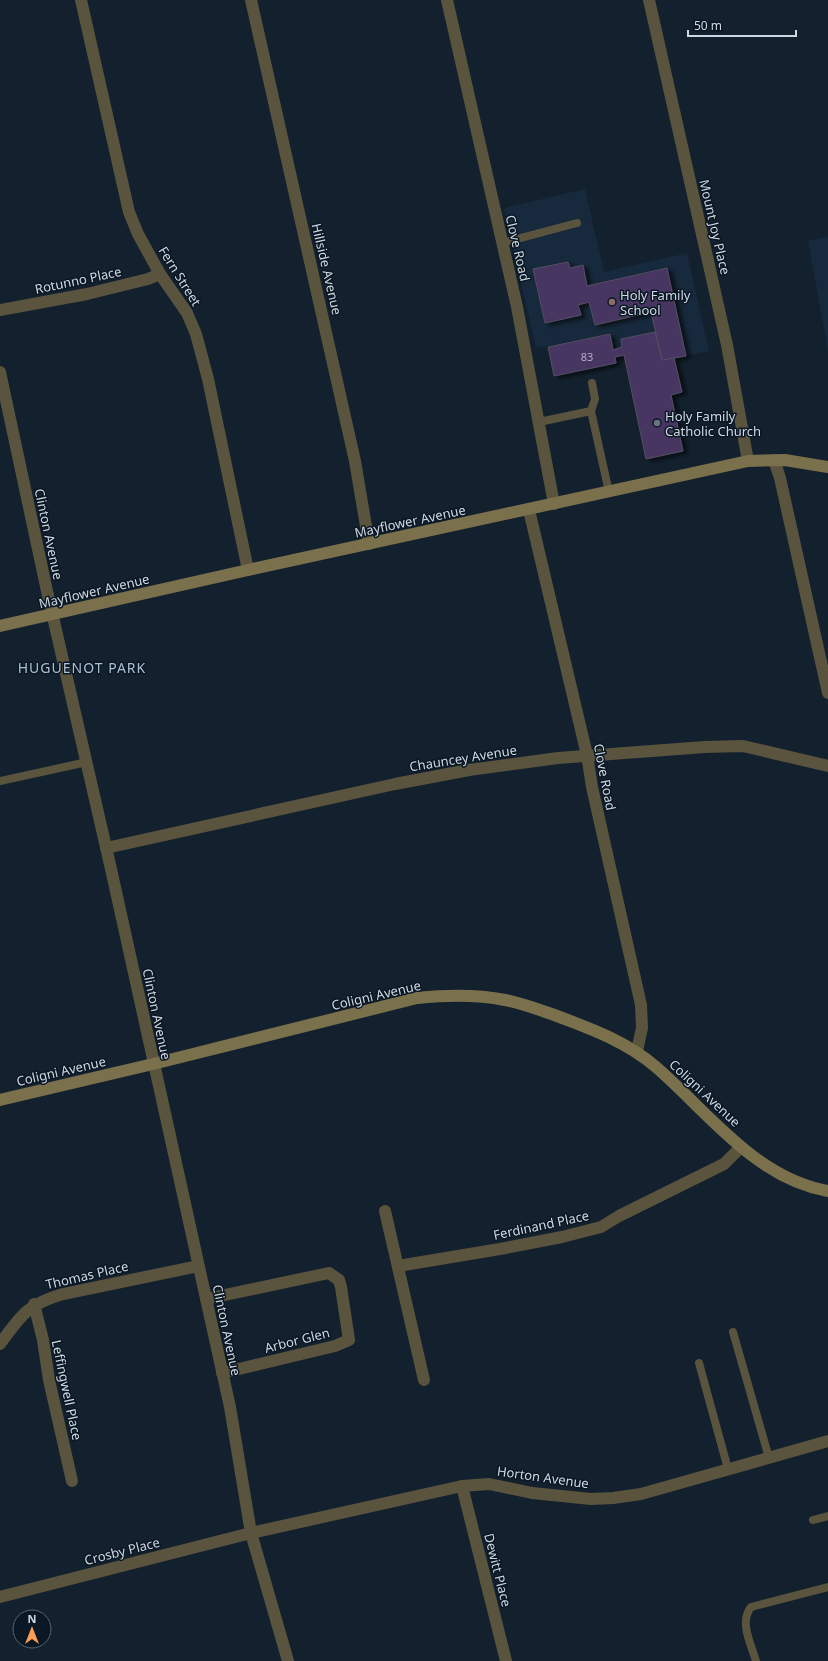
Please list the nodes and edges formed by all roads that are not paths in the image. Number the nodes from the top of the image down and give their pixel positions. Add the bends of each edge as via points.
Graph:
1 (81, 0) edge
2 (251, 0) edge
3 (447, 0) edge
4 (649, 0) edge
5 (577, 223) dead end
6 (502, 243) junction
7 (160, 274) junction
8 (0, 310) edge
9 (0, 372) edge
10 (592, 383) dead end
11 (591, 412) junction
12 (538, 422) junction
13 (774, 460) junction
14 (748, 461) junction
15 (828, 467) edge
16 (609, 492) junction
17 (554, 504) junction
18 (529, 510) junction
19 (370, 544) junction
20 (248, 570) junction
21 (52, 615) junction
22 (0, 626) edge
23 (824, 653) edge
24 (828, 693) edge
25 (587, 755) junction
26 (87, 762) junction
27 (828, 766) edge
28 (0, 782) edge
29 (106, 848) junction
30 (636, 1051) junction
31 (153, 1064) junction
32 (0, 1100) edge
33 (742, 1147) junction
34 (828, 1191) edge
35 (385, 1211) dead end
36 (198, 1266) junction
37 (398, 1266) junction
38 (206, 1299) junction
39 (34, 1304) junction
40 (733, 1332) dead end
41 (0, 1344) edge
42 (699, 1363) dead end
43 (222, 1372) junction
44 (424, 1380) dead end
45 (828, 1441) edge
46 (769, 1458) junction
47 (728, 1469) junction
48 (72, 1481) dead end
49 (462, 1486) junction
50 (828, 1516) edge
51 (813, 1520) dead end
52 (251, 1533) junction
53 (828, 1587) edge
54 (0, 1597) edge
55 (288, 1661) edge
56 (506, 1661) edge
57 (756, 1661) edge

1 - 7 street, Fern Street via 129,212
2 - 19 street, Hillside Avenue via 355,461
3 - 6 street, Clove Road
4 - 14 street, Mount Joy Place via 727,345
5 - 6 lane
6 - 12 street, Clove Road via 517,307
7 - 8 street, Rotunno Place via 87,294
7 - 20 street, Fern Street via 187,313 196,334 208,379
9 - 21 street, Clinton Avenue
10 - 11 lane via 596,400
11 - 12 lane
11 - 16 lane
12 - 17 street, Clove Road
13 - 14 street, Mayflower Avenue
13 - 15 street, Mayflower Avenue
13 - 23 street
14 - 16 street, Mayflower Avenue
16 - 17 street, Mayflower Avenue
17 - 18 street, Mayflower Avenue
18 - 19 street, Mayflower Avenue
18 - 25 street, Clove Road
19 - 20 street, Mayflower Avenue
20 - 21 street, Mayflower Avenue
21 - 22 street, Mayflower Avenue
21 - 26 street, Clinton Avenue
23 - 24 street
25 - 27 street, Chauncey Avenue via 743,746
25 - 29 street, Chauncey Avenue via 469,770 395,784
25 - 30 street, Clove Road via 641,1005 642,1028
26 - 28 lane
26 - 29 street, Clinton Avenue
29 - 31 street, Clinton Avenue
30 - 31 street, Coligni Avenue via 599,1031 525,1005 504,1000 443,995 396,1002
30 - 33 street, Coligni Avenue
31 - 32 street, Coligni Avenue
31 - 36 street, Clinton Avenue
33 - 34 street, Coligni Avenue via 788,1178
33 - 37 street, Ferdinand Place via 724,1164 601,1227 500,1249
35 - 37 street
36 - 38 street, Clinton Avenue
36 - 39 street, Thomas Place via 63,1294
37 - 44 street
38 - 43 street, Clinton Avenue
38 - 43 street, Arbor Glen via 329,1273 339,1280 341,1287 348,1340 335,1346
39 - 41 street, Thomas Place via 21,1316
39 - 48 street, Leffingwell Place
40 - 46 lane
42 - 47 lane
43 - 52 street, Clinton Avenue
45 - 46 street, Horton Avenue
46 - 47 street, Horton Avenue
47 - 49 street, Horton Avenue via 640,1494 613,1498 590,1499 532,1493 489,1484
49 - 52 street, Horton Avenue
49 - 56 street, Dewitt Place
50 - 51 lane
52 - 54 street, Crosby Place
52 - 55 street, Clinton Avenue
53 - 57 lane via 751,1607 746,1613 745,1621

